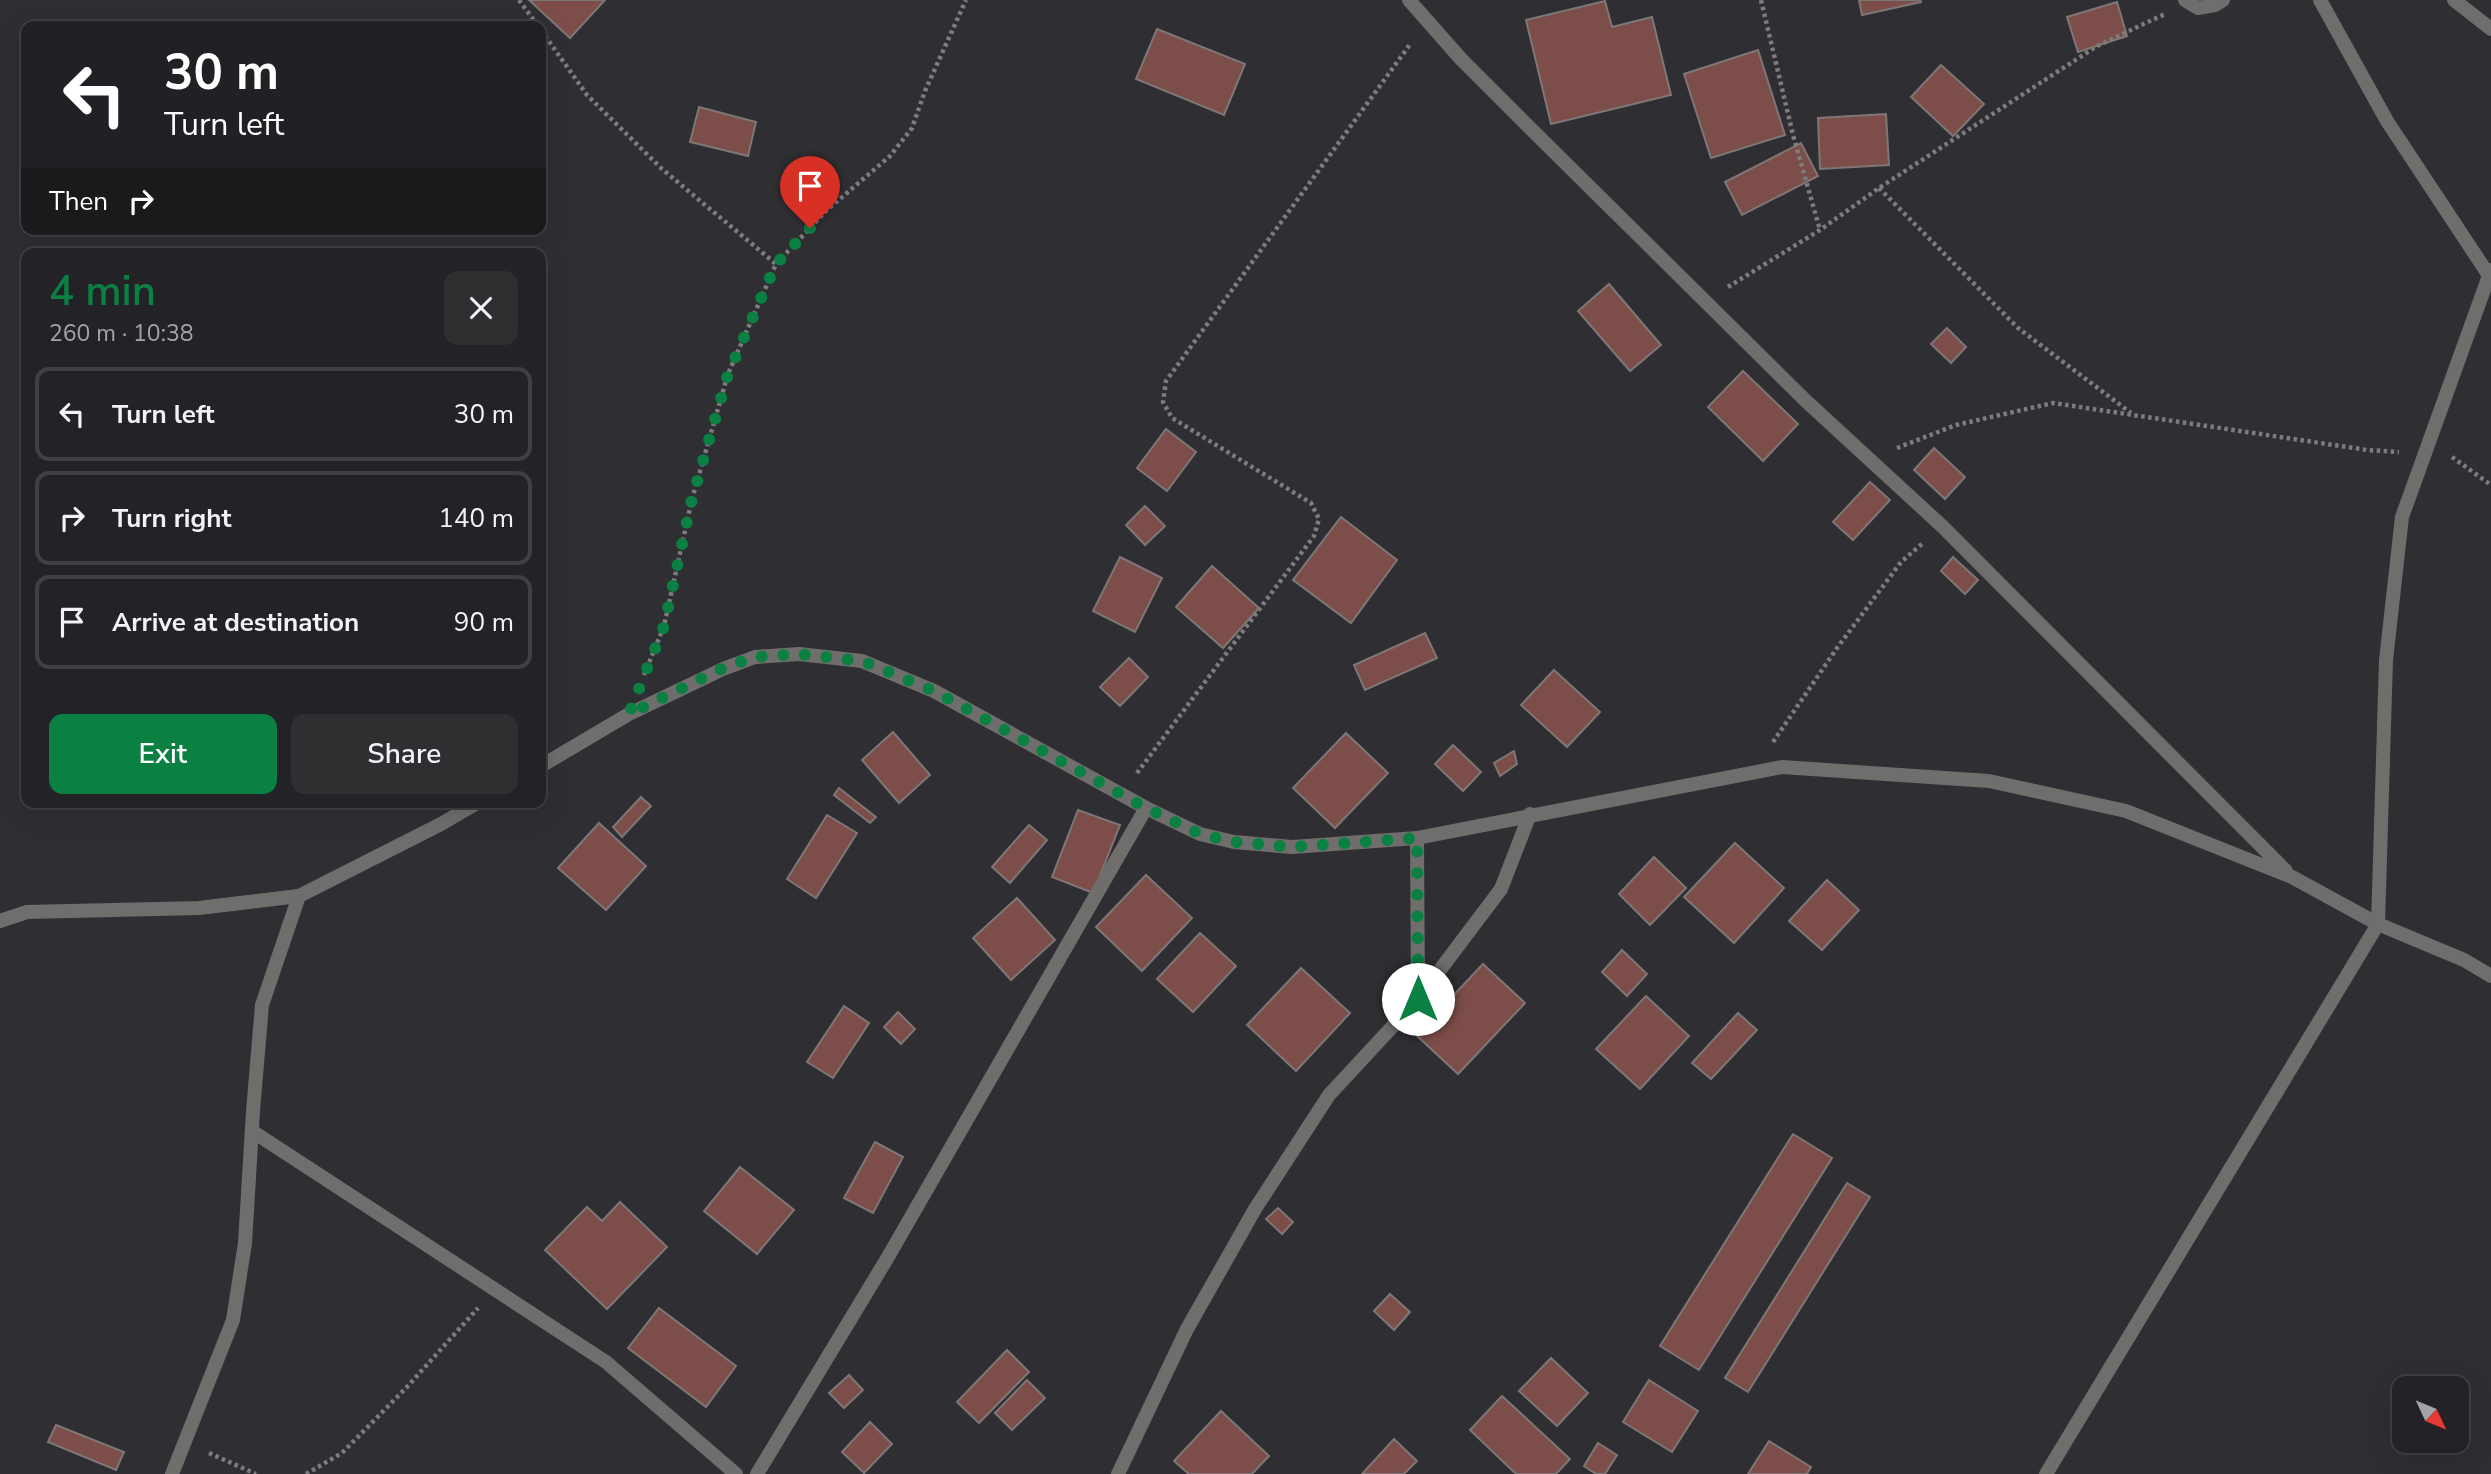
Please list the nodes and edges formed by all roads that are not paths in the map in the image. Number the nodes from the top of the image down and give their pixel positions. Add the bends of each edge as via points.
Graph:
1 (1409, 0) edge
2 (2222, 0) edge
3 (2320, 0) edge
4 (2454, 0) edge
5 (2187, 2) edge
6 (2491, 29) edge
7 (2490, 272) edge
8 (546, 763) edge
9 (468, 808) edge
10 (1146, 808) junction
11 (1530, 814) junction
12 (1417, 838) junction
13 (2292, 877) junction
14 (299, 896) junction
15 (0, 921) edge
16 (2378, 924) junction
17 (2491, 976) edge
18 (1418, 999) junction
19 (252, 1132) junction
20 (172, 1474) edge
21 (736, 1474) edge
22 (757, 1474) edge
23 (1118, 1474) edge
24 (2046, 1474) edge

1 - 13 street via 1518,117 1806,401 1943,527
2 - 5 street via 2199,8
3 - 7 street via 2387,121
4 - 6 street
7 - 16 street via 2402,517 2386,660
8 - 10 street via 629,714 723,668 755,657 799,654 862,661 934,691
9 - 14 street
10 - 12 street via 1200,834 1234,842 1292,847
10 - 22 street via 888,1257
11 - 12 street
11 - 13 street via 1782,767 1989,781 2126,811
11 - 18 street via 1501,888
12 - 18 street
13 - 16 street
14 - 15 street via 199,908 27,912
14 - 19 street via 262,1005
16 - 17 street
16 - 24 street
18 - 23 street via 1329,1095 1255,1209 1187,1329
19 - 20 street via 245,1243 233,1320
19 - 21 street via 606,1362

